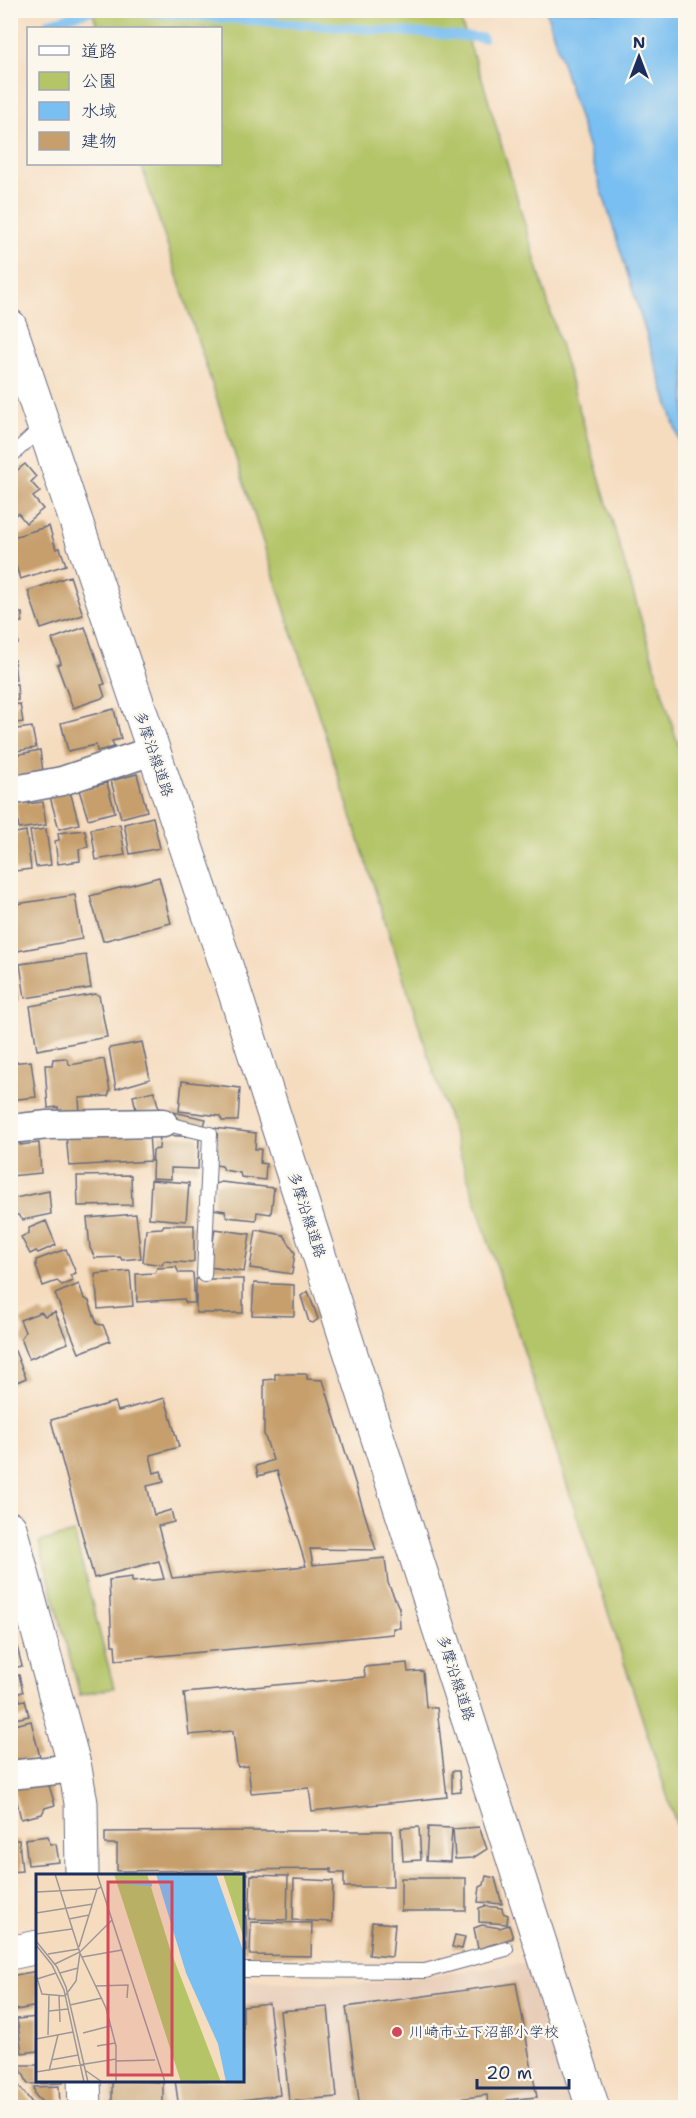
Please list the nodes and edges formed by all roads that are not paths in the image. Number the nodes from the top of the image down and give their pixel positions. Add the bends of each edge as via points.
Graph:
1 (10, 326) edge
2 (44, 425) junction
3 (10, 457) edge
4 (152, 752) junction
5 (10, 791) edge
6 (162, 1124) joint
7 (10, 1129) edge
8 (204, 1275) dead end
9 (10, 1528) edge
10 (16, 1579) edge
11 (75, 1768) junction
12 (10, 1775) edge
13 (82, 1874) edge
14 (36, 1947) edge
15 (506, 1949) dead end
16 (10, 1953) edge
17 (244, 1970) edge
18 (84, 2082) edge
19 (85, 2108) edge
20 (593, 2108) edge

1 - 2 main road, 多摩沿線道路
2 - 3 lane
2 - 4 main road, 多摩沿線道路
4 - 5 street via 62,781
4 - 20 main road, 多摩沿線道路 via 226,964
6 - 7 street
6 - 8 lane via 210,1134
9 - 10 main road
10 - 11 main road
11 - 12 street
11 - 13 main road via 81,1803
14 - 16 main road
15 - 17 lane via 425,1971
18 - 19 main road

